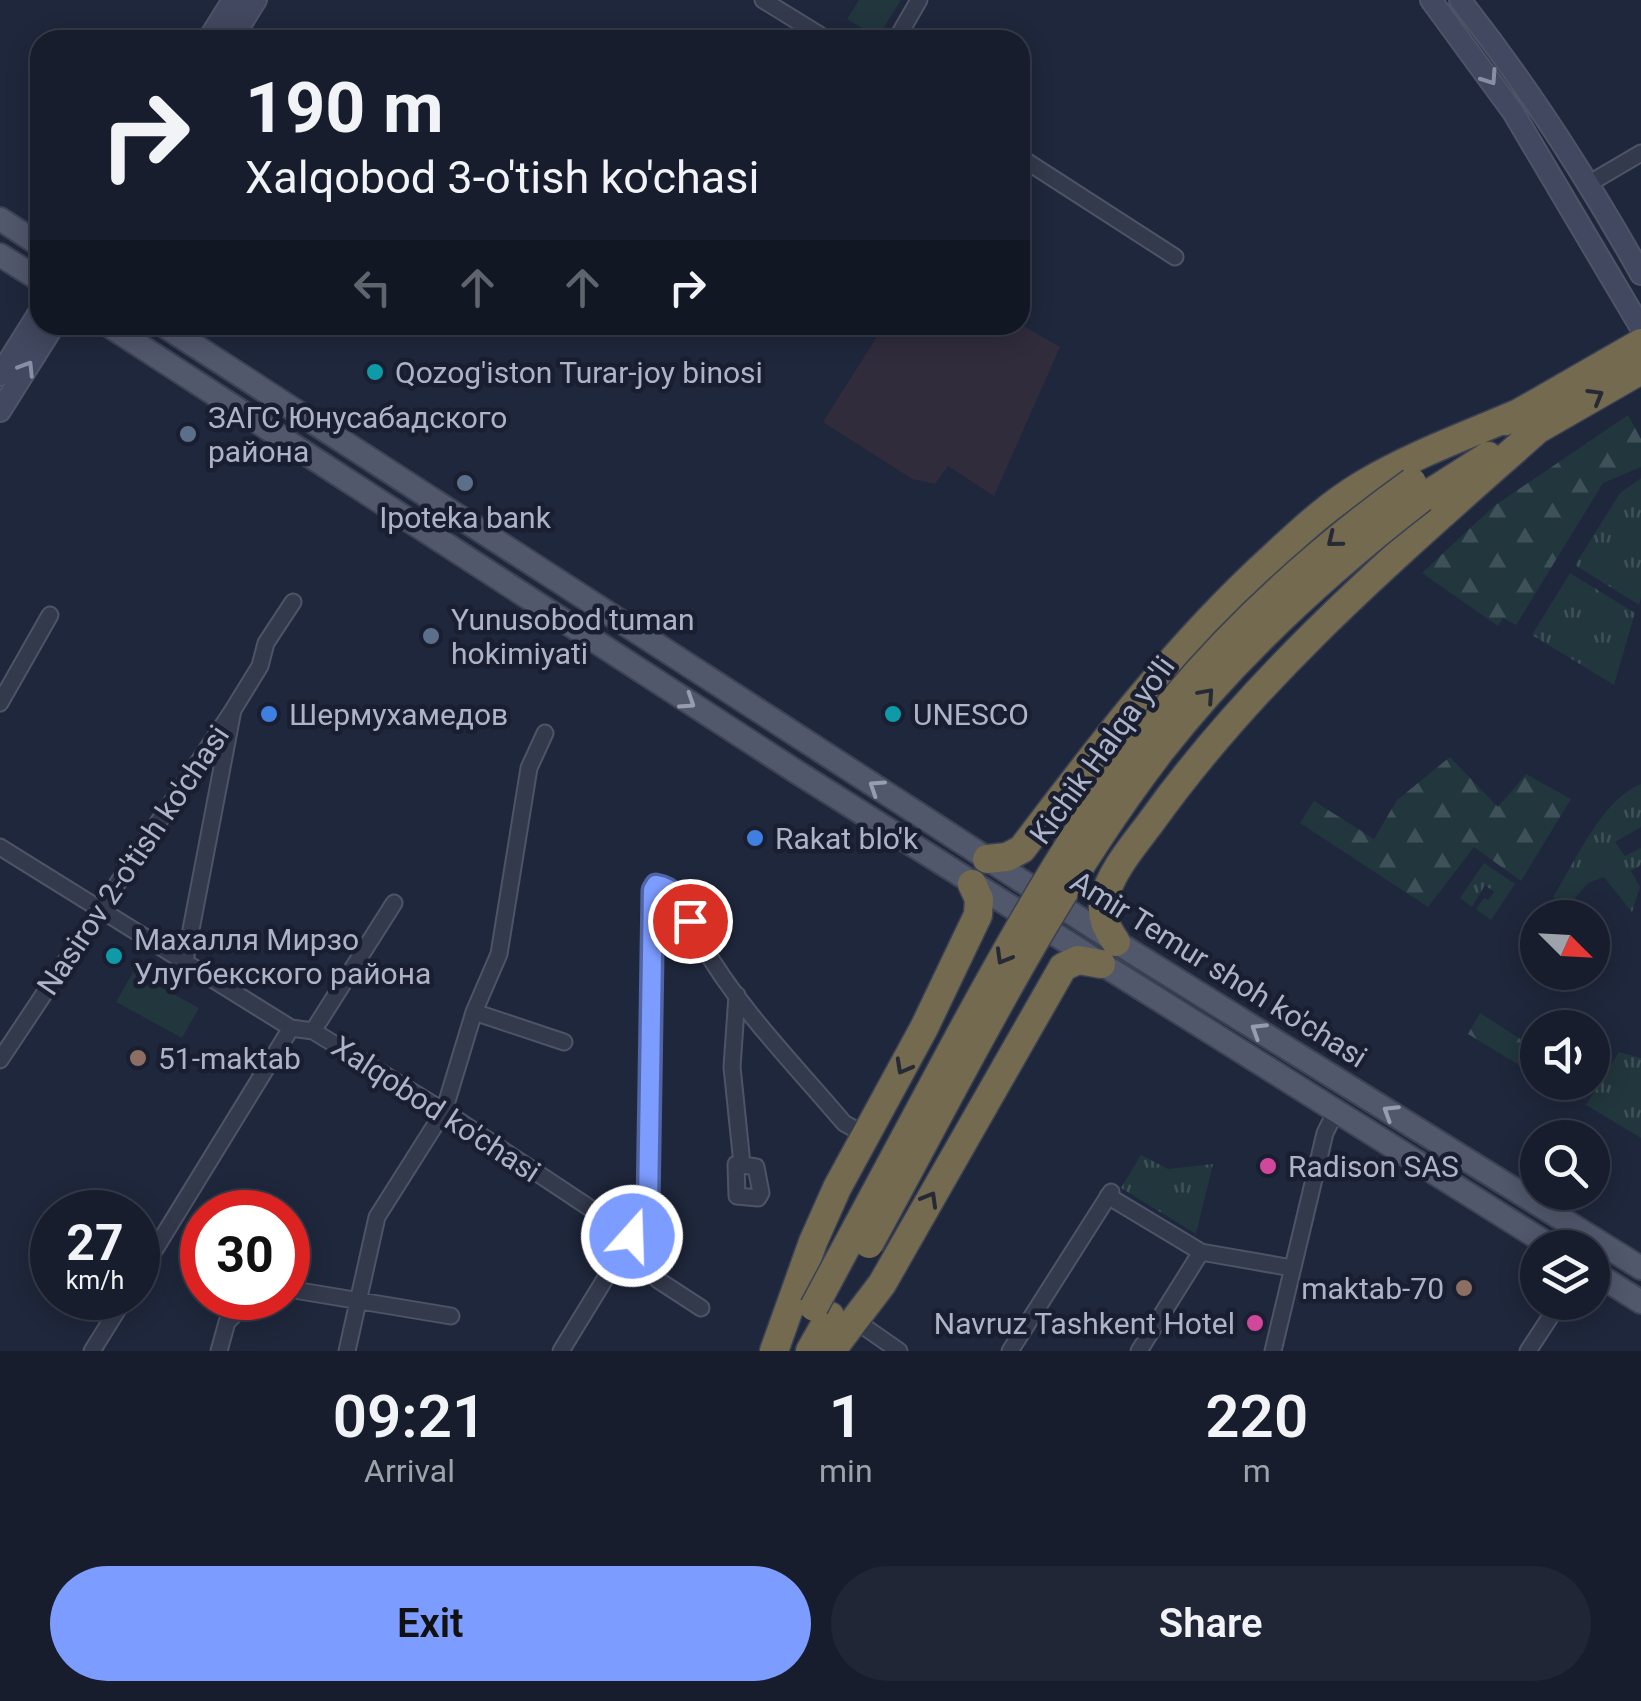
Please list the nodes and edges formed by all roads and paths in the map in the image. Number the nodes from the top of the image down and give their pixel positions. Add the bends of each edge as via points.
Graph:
1 (233, 0) edge
2 (256, 0) edge
3 (762, 0) edge
4 (918, 0) edge
5 (1431, 0) edge
6 (1460, 0) edge
7 (214, 30) edge
8 (237, 30) edge
9 (812, 30) edge
10 (902, 30) edge
11 (1641, 153) edge
12 (1030, 164) edge
13 (1590, 183) junction
14 (0, 219) edge
15 (30, 238) edge
16 (0, 255) edge
17 (1175, 258) dead end
18 (30, 274) edge
19 (1641, 274) edge
20 (30, 327) edge
21 (1641, 328) edge
22 (48, 335) edge
23 (123, 335) edge
24 (178, 335) edge
25 (1641, 342) edge
26 (1641, 370) edge
27 (0, 375) edge
28 (0, 412) edge
29 (308, 419) junction
30 (1530, 420) junction
31 (294, 447) junction
32 (292, 602) dead end
33 (50, 615) dead end
34 (0, 703) edge
35 (746, 703) junction
36 (233, 710) junction
37 (730, 729) junction
38 (545, 733) dead end
39 (1101, 745) junction
40 (1168, 797) junction
41 (1048, 816) junction
42 (0, 848) edge
43 (988, 859) junction
44 (1113, 878) junction
45 (972, 884) junction
46 (394, 903) dead end
47 (101, 911) junction
48 (965, 942) junction
49 (1109, 953) junction
50 (184, 961) junction
51 (1049, 990) junction
52 (737, 995) junction
53 (474, 1012) junction
54 (291, 1028) junction
55 (924, 1028) junction
56 (313, 1031) junction
57 (564, 1042) dead end
58 (0, 1060) edge
59 (1002, 1073) junction
60 (444, 1111) junction
61 (1336, 1111) junction
62 (865, 1135) junction
63 (742, 1164) dead end
64 (1520, 1194) edge
65 (1522, 1210) edge
66 (1547, 1210) edge
67 (1514, 1222) junction
68 (1526, 1230) edge
69 (160, 1241) edge
70 (628, 1242) junction
71 (1201, 1252) junction
72 (1292, 1268) junction
73 (1641, 1268) edge
74 (1610, 1283) edge
75 (310, 1293) edge
76 (356, 1300) junction
77 (1641, 1302) edge
78 (701, 1308) dead end
79 (451, 1316) dead end
80 (842, 1318) junction
81 (111, 1320) edge
82 (228, 1320) edge
83 (1548, 1320) edge
84 (92, 1351) edge
85 (219, 1351) edge
86 (347, 1351) edge
87 (561, 1351) edge
88 (774, 1351) edge
89 (789, 1351) edge
90 (810, 1351) edge
91 (830, 1351) edge
92 (899, 1351) edge
93 (1010, 1351) edge
94 (1139, 1351) edge
95 (1274, 1351) edge
96 (1528, 1351) edge

1 - 7 main road
2 - 8 main road
3 - 9 street
4 - 10 street
5 -> 21 main road via 1513,112
6 - 13 main road
11 - 13 street
12 - 17 street
13 - 19 main road
14 - 15 main road
16 - 18 main road
20 - 27 main road
28 -> 22 main road
23 - 31 main road, Amir Temur shoh ko'chasi
24 - 29 main road, Amir Temur shoh ko'chasi
25 - 30 highway, Kichik Halqa yo'li
30 -> 26 highway, Kichik Halqa yo'li
29 - 31 main road via 296,428
29 - 35 main road, Amir Temur shoh ko'chasi
30 - 39 highway via 1406,462 1342,498 1218,609
30 - 40 highway via 1246,702
30 - 80 highway, Kichik Halqa yo'li, bridge via 1333,540 1206,664 1144,738 1016,933
31 -> 37 main road, Amir Temur shoh ko'chasi
32 - 36 street
33 - 34 street
35 - 37 main road
43 -> 35 main road, Amir Temur shoh ko'chasi
36 - 47 street, Nasirov 2-o'tish ko'chasi
36 - 50 street
37 - 45 main road, Amir Temur shoh ko'chasi
38 - 53 street via 529,768 499,954
39 - 40 highway via 1098,774 1114,794 1141,802
39 - 41 highway
40 - 44 highway
41 - 43 highway via 1015,854
41 - 44 highway via 1080,814 1097,824 1112,848
42 - 47 street, Xalqobod ko'chasi
43 - 49 main road, Amir Temur shoh ko'chasi
44 - 49 highway via 1103,914
45 - 48 highway via 979,907
45 - 49 main road, Amir Temur shoh ko'chasi
46 - 56 street
47 - 50 street, Xalqobod ko'chasi
47 - 58 street, Nasirov 2-o'tish ko'chasi
48 - 51 highway via 969,977 991,997 1028,1003
48 - 55 highway
49 - 51 highway via 1064,966
49 - 61 main road, Amir Temur shoh ko'chasi
64 -> 49 main road, Amir Temur shoh ko'chasi
50 - 54 street, Xalqobod ko'chasi
51 - 59 highway
52 - 62 street via 844,1123
52 - 63 street via 732,1068
52 - 70 street via 678,896 656,885 648,1207
53 - 57 street
53 - 60 street
54 - 56 street, Xalqobod ko'chasi
54 - 69 street
55 - 59 highway via 948,1013 978,1023 998,1047
55 -> 62 highway
56 - 60 street, Xalqobod ko'chasi
80 -> 59 highway via 882,1284
60 - 70 street, Xalqobod ko'chasi
60 - 76 street via 376,1217
61 - 67 main road, Amir Temur shoh ko'chasi
61 - 72 street
62 - 88 highway via 813,1242
65 - 67 main road
66 - 73 main road, Amir Temur shoh ko'chasi
67 - 68 main road, Amir Temur shoh ko'chasi
70 - 78 street, Xalqobod ko'chasi via 658,1280
70 - 87 street
71 - 72 street
71 - 93 street via 1109,1194
71 - 94 street
72 - 95 street
74 - 77 main road
75 - 76 street
76 - 79 street
76 - 86 street
80 - 89 highway, Kichik Halqa yo'li
80 - 90 highway, Kichik Halqa yo'li
80 - 91 highway
80 - 92 street
81 - 84 street
82 - 85 street
83 - 96 street

